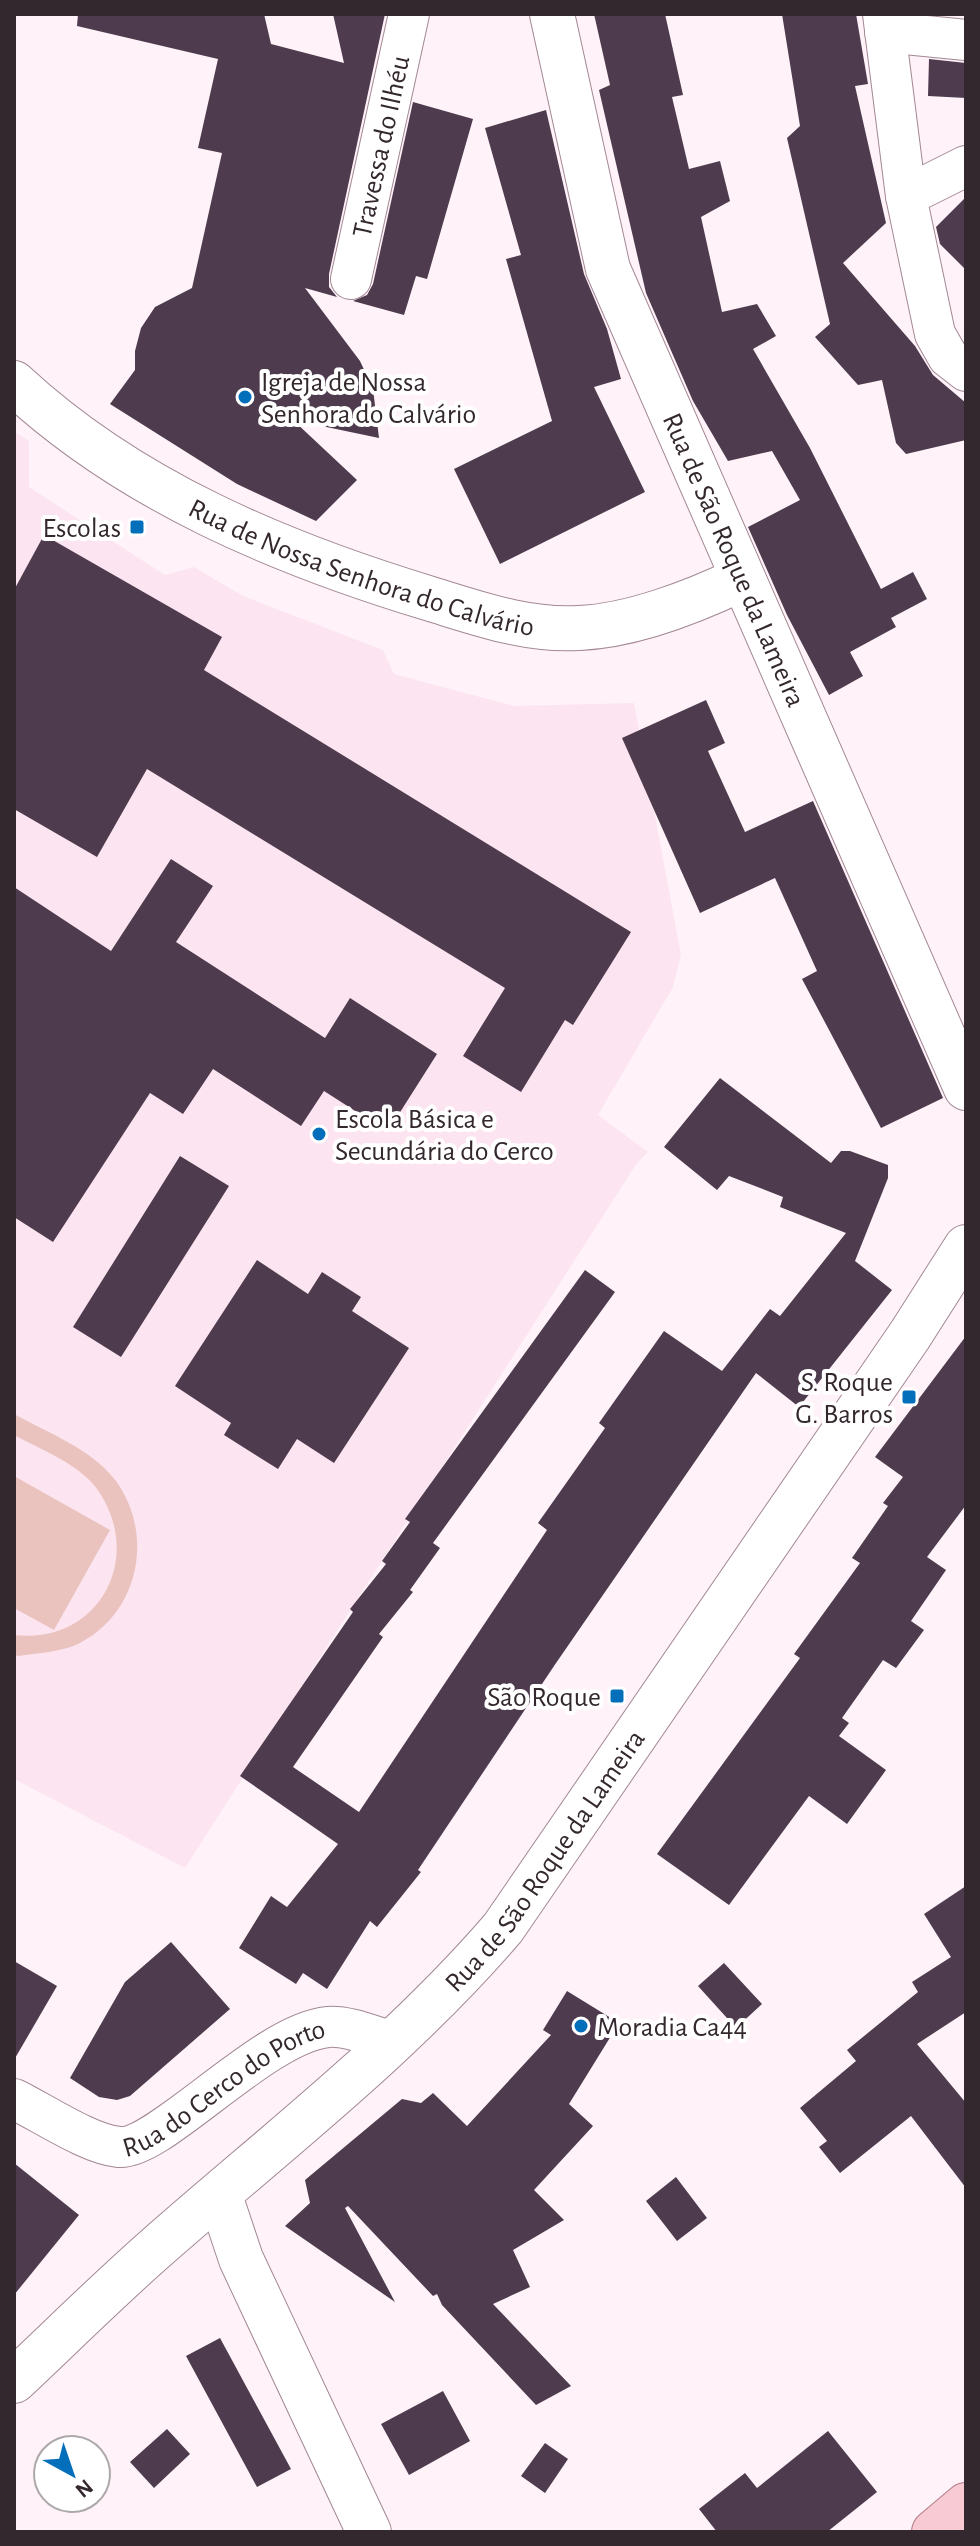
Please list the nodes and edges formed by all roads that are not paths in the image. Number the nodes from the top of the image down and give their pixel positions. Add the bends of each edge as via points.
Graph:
1 (409, 14) edge
2 (552, 14) edge
3 (884, 23) edge
4 (966, 40) edge
5 (966, 166) edge
6 (906, 196) junction
7 (351, 279) dead end
8 (966, 371) edge
9 (14, 383) edge
10 (741, 579) junction
11 (966, 1088) edge
12 (966, 1247) edge
13 (393, 2042) junction
14 (14, 2099) edge
15 (220, 2196) junction
16 (14, 2381) edge
17 (966, 2505) edge
18 (369, 2532) edge
19 (934, 2532) edge

1 - 7 street, Travessa do Ilhéu
2 - 10 main road, Rua de São Roque da Lameira via 608,269
3 - 4 street
3 - 6 street
5 - 6 street
6 - 8 street via 935,334 948,357
9 - 10 main road, Rua de Nossa Senhora do Calvário via 115,461 243,532 380,584 518,625 581,628 645,615
10 - 11 main road, Rua de São Roque da Lameira
12 - 13 main road, Rua de São Roque da Lameira via 503,1928 449,1991
13 - 14 street, Rua do Cerco do Porto via 329,2026 283,2043 148,2139 121,2147
13 - 15 main road, Rua de São Roque da Lameira
15 - 16 main road, Rua de São Roque da Lameira via 157,2247
15 - 18 main road via 241,2259
17 - 19 main road

